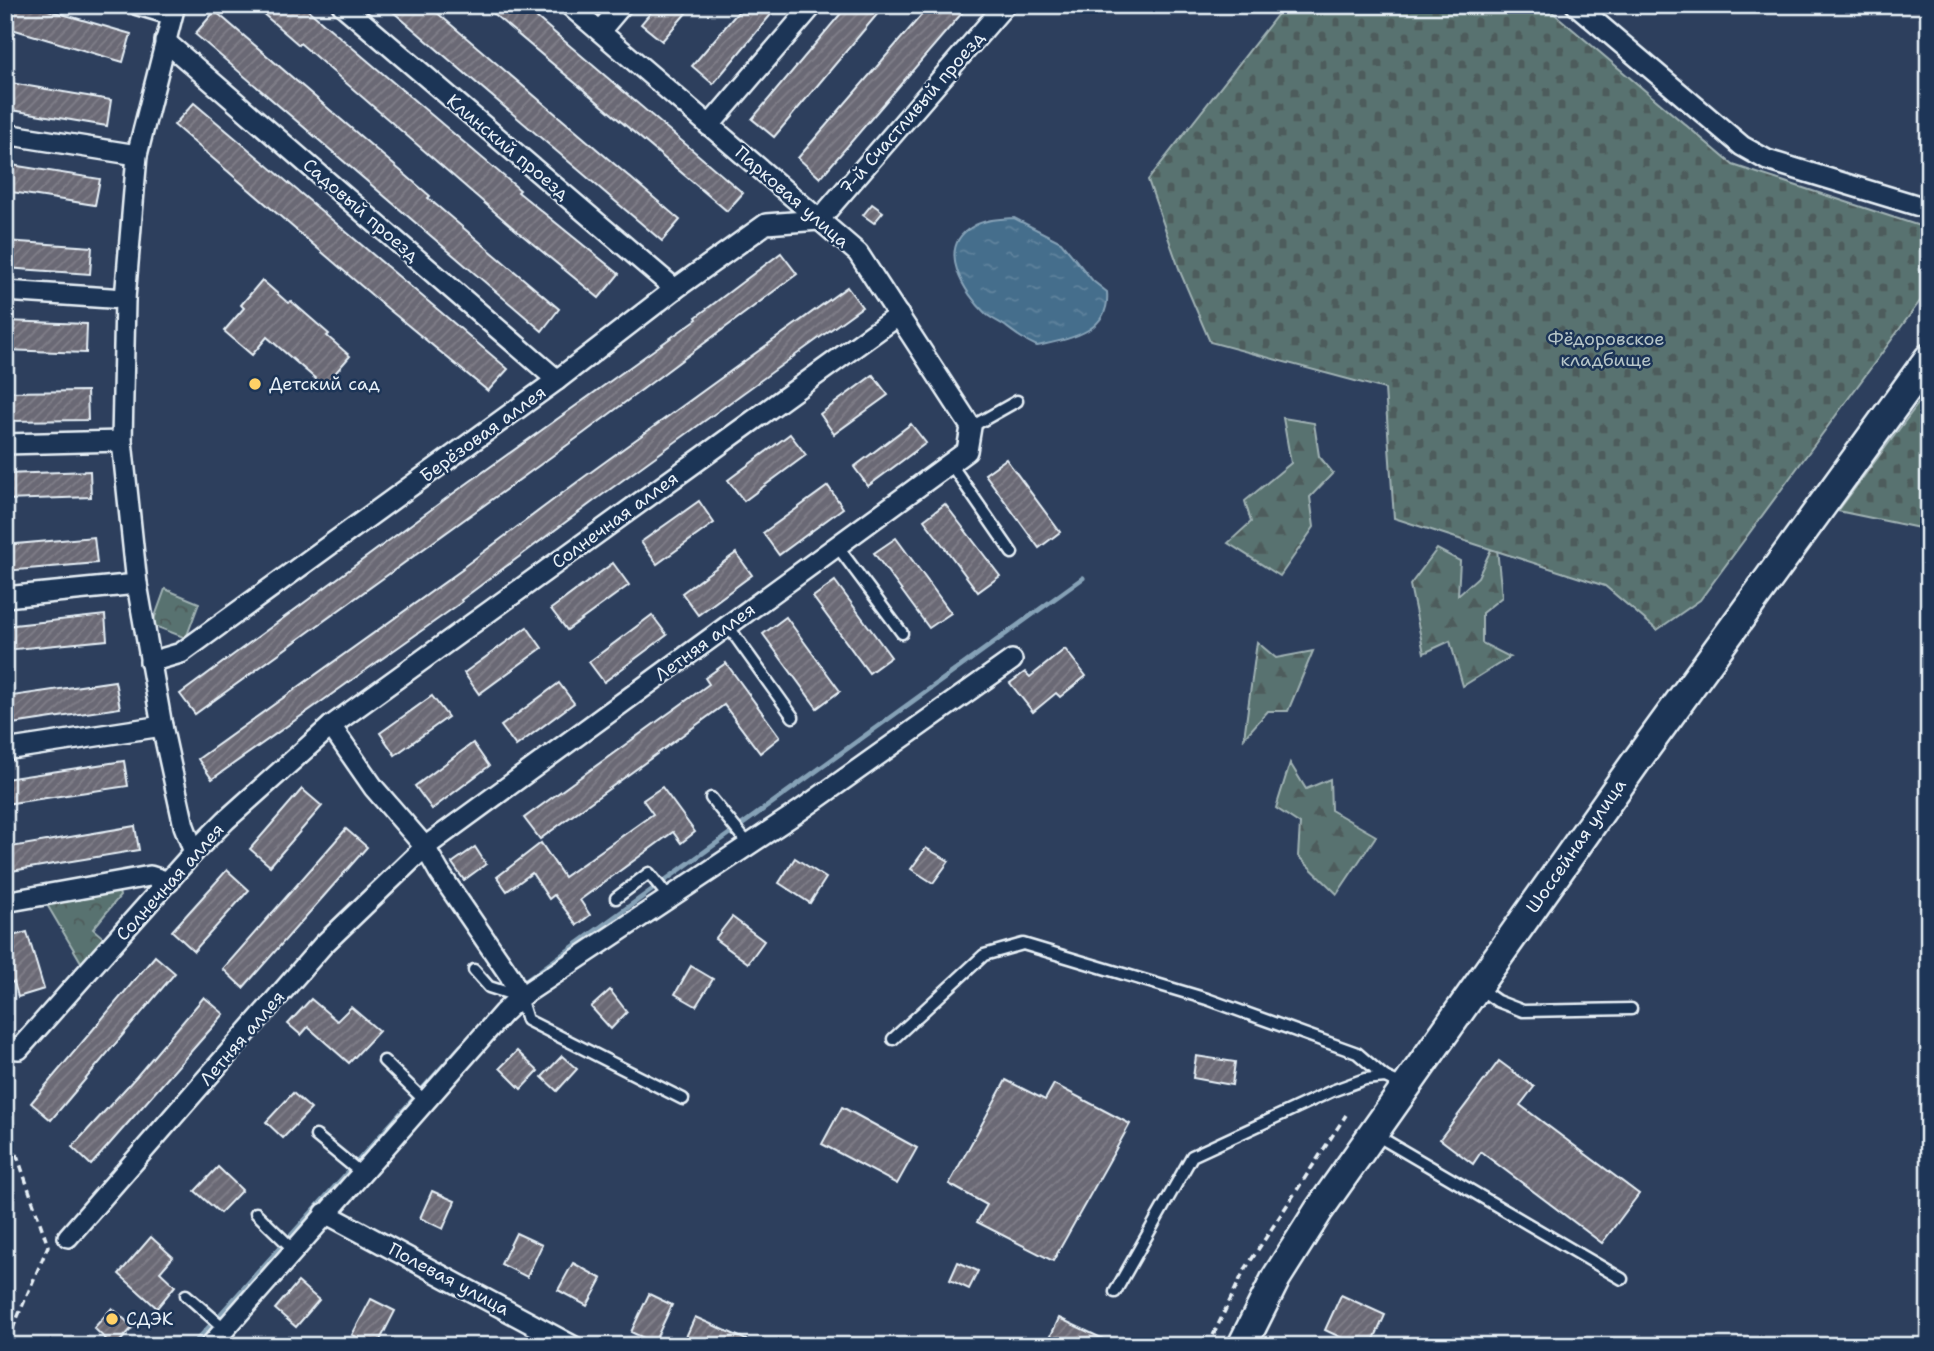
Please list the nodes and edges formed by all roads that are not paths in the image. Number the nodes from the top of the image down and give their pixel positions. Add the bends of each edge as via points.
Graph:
1 (138, 5) edge
2 (342, 5) edge
3 (569, 5) edge
4 (622, 5) edge
5 (813, 5) edge
6 (1005, 5) edge
7 (1576, 5) edge
8 (174, 10) edge
9 (600, 31) junction
10 (165, 41) junction
11 (709, 126) junction
12 (5, 134) edge
13 (137, 155) junction
14 (1929, 208) edge
15 (819, 220) junction
16 (675, 289) junction
17 (5, 291) edge
18 (125, 299) junction
19 (899, 315) junction
20 (1929, 358) edge
21 (557, 380) junction
22 (1017, 401) dead end
23 (971, 427) junction
24 (122, 441) junction
25 (5, 444) edge
26 (950, 463) junction
27 (837, 546) junction
28 (1012, 553) dead end
29 (137, 584) junction
30 (5, 597) edge
31 (728, 626) junction
32 (902, 633) dead end
33 (1012, 660) dead end
34 (150, 662) junction
35 (793, 717) dead end
36 (162, 726) junction
37 (331, 726) junction
38 (5, 750) edge
39 (711, 798) dead end
40 (749, 845) junction
41 (425, 847) junction
42 (194, 852) junction
43 (169, 882) junction
44 (616, 898) dead end
45 (669, 898) junction
46 (5, 902) edge
47 (474, 970) dead end
48 (1477, 986) junction
49 (520, 997) junction
50 (1631, 1009) dead end
51 (893, 1039) dead end
52 (12, 1049) edge
53 (384, 1061) dead end
54 (1395, 1082) junction
55 (683, 1099) dead end
56 (425, 1101) junction
57 (1373, 1133) junction
58 (316, 1136) dead end
59 (361, 1173) junction
60 (256, 1213) dead end
61 (326, 1213) junction
62 (68, 1237) dead end
63 (294, 1250) junction
64 (1622, 1279) dead end
65 (1115, 1292) dead end
66 (186, 1295) dead end
67 (225, 1329) junction
68 (210, 1346) edge
69 (573, 1346) edge
70 (1242, 1346) edge

1 - 8 street
2 - 16 street, Клинский проезд
3 - 9 street, Парковая улица
4 - 9 street
5 - 11 street
6 - 15 street, 7-й Счастливый проезд
7 - 14 street via 1742,146 1768,160
8 - 10 street
9 - 11 street, Парковая улица
10 - 13 street
10 - 21 street, Садовый проезд
11 - 15 street, Парковая улица
12 - 13 street
13 - 18 street
15 - 16 street, Берёзовая аллея via 766,224
15 - 19 street, Парковая улица via 858,254
16 - 21 street, Берёзовая аллея
17 - 18 street
18 - 24 street
19 - 23 street, Парковая улица
19 - 37 street, Солнечная аллея
20 - 48 main road, Шоссейная улица
21 - 34 street, Берёзовая аллея via 181,653
22 - 23 lane
23 - 26 street, Летняя аллея via 967,451
24 - 25 street
24 - 29 street
26 - 27 street, Летняя аллея
26 - 28 lane
27 - 31 street, Летняя аллея
27 - 32 lane
29 - 30 street
29 - 34 street
31 - 35 lane
31 - 41 street, Летняя аллея
33 - 40 street
34 - 36 street
36 - 38 street
36 - 42 street
37 - 41 street via 374,788
37 - 42 street, Солнечная аллея
39 - 40 lane
40 - 45 street
41 - 49 street
41 - 62 street, Летняя аллея via 323,945
42 - 43 street, Солнечная аллея
43 - 46 street via 150,876
43 - 52 street, Солнечная аллея
44 - 45 lane via 649,873
45 - 49 street
47 - 49 lane via 489,987
48 - 50 lane via 1497,1001 1523,1011
48 - 54 main road, Шоссейная улица
49 - 55 lane via 527,1020
49 - 56 street
51 - 54 lane via 984,955 1023,944 1208,999 1357,1053
53 - 56 lane
54 - 57 main road, Шоссейная улица
54 - 65 lane via 1365,1079 1332,1091 1192,1156
56 - 59 street
57 - 64 lane
57 - 70 main road, Шоссейная улица via 1276,1278
58 - 59 lane
59 - 61 street
60 - 63 lane
61 - 63 street
61 - 69 street, Полевая улица
63 - 67 street
66 - 67 lane
67 - 68 street

